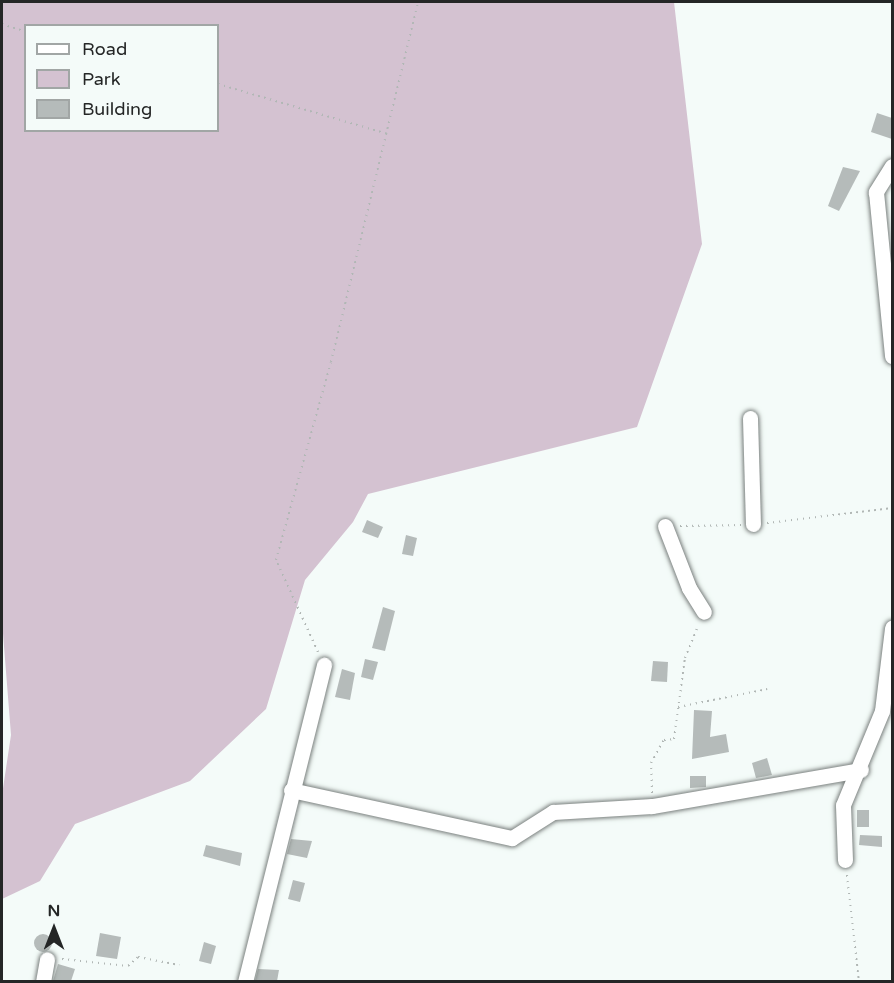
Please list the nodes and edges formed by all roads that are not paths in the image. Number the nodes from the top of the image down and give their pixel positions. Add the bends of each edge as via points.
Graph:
1 (892, 166) edge
2 (892, 356) edge
3 (750, 418) dead end
4 (753, 524) road end
5 (665, 526) road end
6 (704, 612) road end
7 (892, 628) edge
8 (892, 639) edge
9 (324, 665) road end
10 (861, 770) junction
11 (291, 790) junction
12 (845, 860) road end
13 (47, 959) road end
14 (43, 981) edge
15 (244, 981) edge

1 - 2 street via 876,192
3 - 4 street
5 - 6 street via 689,588
7 - 8 street
8 - 10 street via 882,711
9 - 11 street
10 - 11 street via 652,806 553,812 512,838
10 - 12 street via 843,805
11 - 15 street
13 - 14 street

